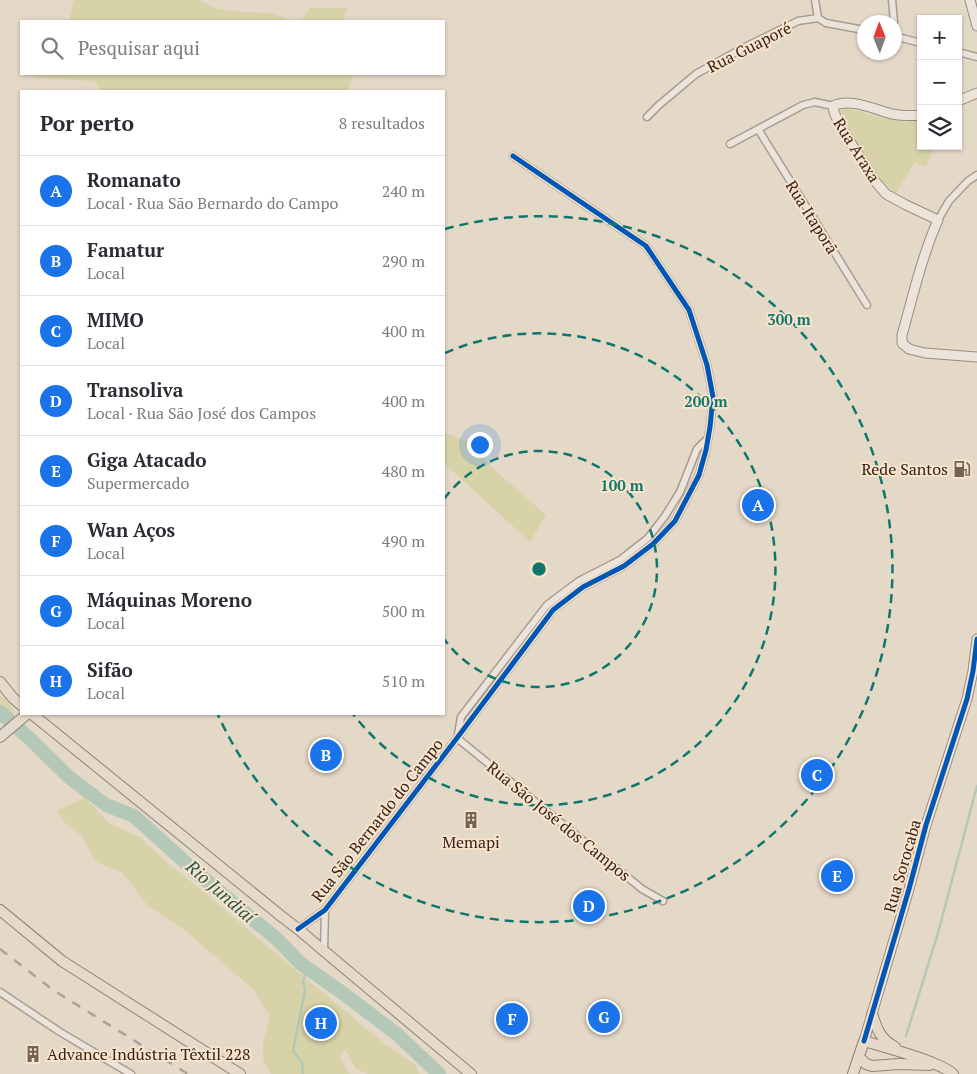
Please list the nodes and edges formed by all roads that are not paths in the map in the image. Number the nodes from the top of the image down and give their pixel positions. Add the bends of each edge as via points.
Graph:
1 (815, 0) edge
2 (892, 0) edge
3 (970, 0) edge
4 (893, 15) edge
5 (818, 18) junction
6 (977, 26) edge
7 (857, 29) edge
8 (902, 38) edge
9 (917, 42) edge
10 (962, 53) edge
11 (977, 57) edge
12 (977, 93) edge
13 (962, 99) edge
14 (833, 106) junction
15 (917, 116) edge
16 (648, 117) dead end
17 (758, 129) junction
18 (730, 144) dead end
19 (513, 156) dead end
20 (977, 174) edge
21 (938, 220) junction
22 (867, 305) dead end
23 (976, 355) edge
24 (708, 438) junction
25 (977, 639) edge
26 (0, 682) edge
27 (20, 704) edge
28 (27, 715) edge
29 (3, 735) edge
30 (457, 738) junction
31 (663, 901) dead end
32 (0, 910) edge
33 (325, 910) junction
34 (298, 928) junction
35 (324, 952) junction
36 (0, 992) edge
37 (872, 1014) junction
38 (864, 1040) junction
39 (914, 1056) junction
40 (859, 1057) junction
41 (872, 1066) junction
42 (940, 1066) junction
43 (131, 1074) edge
44 (240, 1074) edge
45 (471, 1074) edge
46 (853, 1074) edge
47 (863, 1074) edge
48 (953, 1074) edge

1 - 5 street
2 - 4 street
3 - 6 street
5 - 7 street, Rua Guaporé
5 - 16 street, Rua Guaporé via 798,21 773,32 696,74
8 - 9 street
10 - 11 street
12 - 13 street
14 - 15 street via 847,103 907,117
14 - 17 street via 815,102 803,105
14 - 21 street, Rua Araxa via 839,124 886,194
17 - 18 street
17 - 22 street, Rua Itaporã
19 - 24 street, Rua São Bernardo do Campo via 646,246 689,310 707,365 712,397
20 - 21 street via 949,201
21 - 23 street via 929,239 902,343 909,349 925,353
24 - 30 street, Rua São Bernardo do Campo via 699,475 675,521 653,544 624,566 583,587 553,610
24 - 30 street, Rua São Bernardo do Campo via 697,449 680,492 648,538 620,560 579,581 547,605 461,717
25 - 37 street, Rua Sorocaba via 967,699 926,826
26 - 27 main road
28 - 29 main road
28 - 34 main road
30 - 31 street, Rua São José dos Campos via 642,889
30 - 33 street, Rua São Bernardo do Campo
32 - 44 main road via 62,961
33 - 34 street, Rua São Bernardo do Campo
33 - 35 street, Rua São Bernardo do Campo
34 - 35 main road
35 - 45 main road
36 - 43 street
37 - 38 street, Rua Sorocaba
37 - 39 main road via 882,1037
38 - 39 main road
38 - 40 main road, Rua Sorocaba
39 - 42 main road
40 - 41 main road
40 - 46 main road, Rua Sorocaba
41 - 42 main road
41 - 47 main road
42 - 48 main road

